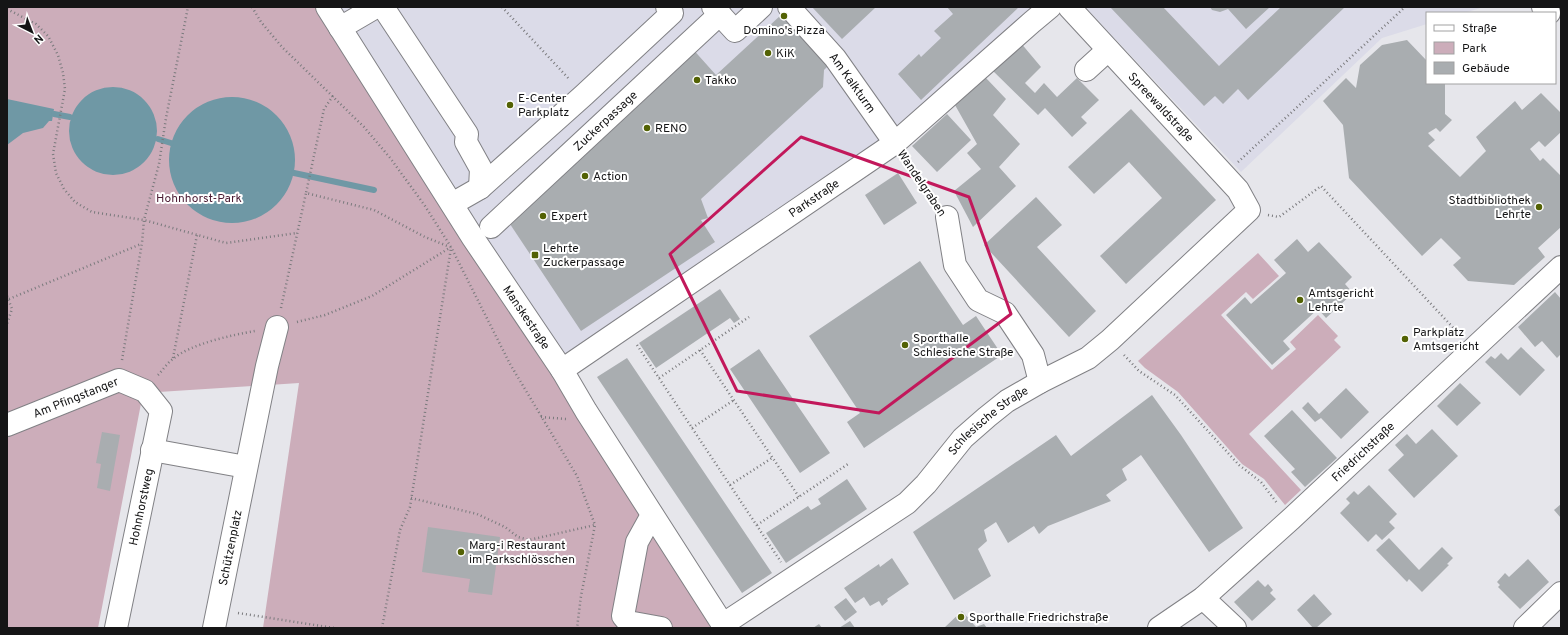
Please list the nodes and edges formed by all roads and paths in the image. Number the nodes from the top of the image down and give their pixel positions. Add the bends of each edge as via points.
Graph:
1 (188, 7) edge
2 (252, 7) edge
3 (327, 7) edge
4 (376, 7) edge
5 (382, 7) edge
6 (502, 7) edge
7 (667, 7) edge
8 (761, 7) edge
9 (789, 7) edge
10 (1050, 7) edge
11 (1069, 7) edge
12 (1405, 7) edge
13 (7, 9) edge
14 (717, 11) edge
15 (340, 28) junction
16 (1108, 50) junction
17 (1086, 70) dead end
18 (584, 95) junction
19 (333, 96) junction
20 (895, 143) junction
21 (1224, 175) junction
22 (480, 188) junction
23 (306, 193) junction
24 (452, 204) junction
25 (1249, 210) junction
26 (947, 217) joint
27 (144, 220) junction
28 (482, 232) junction
29 (297, 233) junction
30 (197, 235) junction
31 (142, 243) junction
32 (451, 247) junction
33 (1561, 267) edge
34 (8, 298) edge
35 (749, 317) dead end
36 (7, 324) edge
37 (277, 327) junction
38 (625, 328) junction
39 (1110, 340) junction
40 (1473, 349) junction
41 (700, 350) junction
42 (173, 359) junction
43 (562, 370) junction
44 (659, 378) junction
45 (119, 380) junction
46 (1040, 382) junction
47 (145, 391) junction
48 (734, 400) junction
49 (7, 425) edge
50 (692, 428) junction
51 (152, 450) junction
52 (772, 458) junction
53 (848, 464) dead end
54 (246, 467) junction
55 (730, 485) junction
56 (798, 497) junction
57 (411, 498) junction
58 (652, 515) junction
59 (1291, 519) junction
60 (594, 525) junction
61 (757, 525) junction
62 (793, 578) junction
63 (1561, 593) edge
64 (1203, 598) junction
65 (216, 618) edge
66 (724, 626) edge
67 (116, 628) edge
68 (334, 628) edge
69 (382, 628) edge
70 (577, 628) edge
71 (661, 628) edge
72 (1159, 628) edge
73 (1235, 628) edge
74 (1524, 628) edge

1 - 27 path via 159,164
2 - 19 path via 282,47
3 - 15 street, Manskestraße
4 - 15 street
5 - 22 street via 467,134 466,142 481,169
6 - 18 path
7 - 18 street via 672,13
8 - 14 street, Zuckerpassage via 735,31
9 - 20 street, Am Kalkturm via 835,58
10 - 20 street, Parkstraße
11 - 16 street, Spreewaldstraße
12 - 21 path
13 - 27 path via 36,24 48,36 58,55 64,89 53,154 56,173 64,189 75,202 92,212
14 - 28 street, Zuckerpassage
15 - 24 street, Manskestraße
16 - 17 street
16 - 21 street, Spreewaldstraße
18 - 22 street
19 - 23 path via 324,109
19 - 32 path via 391,159
20 - 26 path, Wandelgraben
20 - 38 street, Parkstraße
21 - 25 street, Spreewaldstraße via 1238,190
22 - 24 street
23 - 29 path
23 - 32 path via 374,210 425,237
24 - 28 street, Manskestraße
25 - 39 street, Schlesische Straße
25 - 40 path via 1278,218 1321,186
26 - 46 street, Wandelgraben via 955,265 978,300 1005,313 1033,355
27 - 30 path
27 - 31 path
28 - 32 path
28 - 43 street, Manskestraße
29 - 30 path via 226,243
29 - 37 path
30 - 42 path
31 - 34 path
31 - 45 path
32 - 37 path via 372,296 325,315
32 - 57 path
32 - 60 path via 510,364 577,476
33 - 40 street, Friedrichstraße
34 - 36 path via 12,309
35 - 41 path
37 - 42 path via 235,334 191,348
37 - 54 street, Schützenplatz
38 - 43 street, Parkstraße
38 - 44 path
39 - 46 street, Schlesische Straße via 1088,358
39 - 59 path via 1139,371 1175,395 1238,465 1261,482
40 - 59 street, Friedrichstraße
41 - 44 path
41 - 48 path
42 - 47 path
43 - 58 street, Manskestraße
44 - 50 path
45 - 47 street, Am Pfingstanger
45 - 49 street, Am Pfingstanger
46 - 62 street, Schlesische Straße via 1007,401 963,438 907,503
47 - 51 street, Hohnhorstweg via 161,411
48 - 50 path
48 - 52 path
50 - 55 path
51 - 54 street
51 - 67 street, Hohnhorstweg
52 - 55 path
52 - 56 path
53 - 56 path
54 - 65 street, Schützenplatz
55 - 61 path
56 - 61 path
57 - 60 path via 477,514 505,527 518,537 529,540
57 - 69 path via 400,530
58 - 66 street, Manskestraße
58 - 71 street via 637,542 623,616 628,622
59 - 64 street, Friedrichstraße
60 - 70 path
61 - 62 path
62 - 66 street, Schlesische Straße
63 - 74 street
64 - 72 street, Friedrichstraße
64 - 73 street
65 - 68 path

